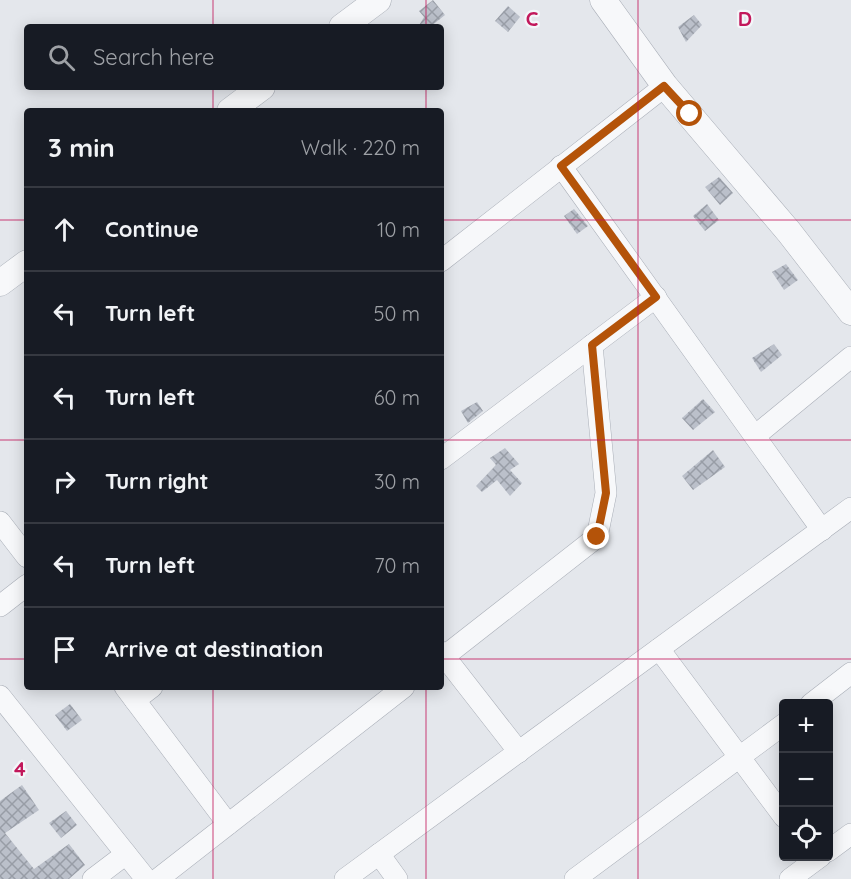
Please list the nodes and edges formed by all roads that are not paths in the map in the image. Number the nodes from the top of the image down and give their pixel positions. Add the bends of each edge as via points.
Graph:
1 (378, 0) edge
2 (603, 0) edge
3 (346, 24) edge
4 (664, 86) junction
5 (258, 90) edge
6 (234, 108) edge
7 (561, 166) junction
8 (444, 259) edge
9 (24, 265) edge
10 (0, 283) edge
11 (656, 297) junction
12 (851, 312) edge
13 (592, 345) junction
14 (851, 357) edge
15 (755, 436) junction
16 (444, 457) edge
17 (851, 508) edge
18 (0, 522) edge
19 (822, 530) junction
20 (24, 553) edge
21 (24, 587) edge
22 (0, 606) edge
23 (659, 649) junction
24 (444, 653) edge
25 (444, 658) edge
26 (851, 673) edge
27 (400, 690) edge
28 (130, 694) edge
29 (0, 696) edge
30 (817, 699) edge
31 (779, 727) edge
32 (519, 752) junction
33 (741, 758) junction
34 (779, 811) edge
35 (228, 824) junction
36 (851, 834) edge
37 (833, 846) edge
38 (126, 854) junction
39 (379, 854) junction
40 (813, 861) edge
41 (93, 879) edge
42 (146, 879) edge
43 (158, 879) edge
44 (345, 879) edge
45 (397, 879) edge
46 (575, 879) edge
47 (790, 879) edge

1 - 3 street
2 - 4 street
4 - 7 street
4 - 12 street via 782,223
5 - 6 street
7 - 8 street
7 - 11 street
9 - 10 street
11 - 13 street
11 - 15 street
13 - 16 street
13 - 24 street via 606,493 597,537
14 - 15 street
15 - 19 street
17 - 19 street
18 - 20 street
19 - 23 street
21 - 22 street
23 - 32 street
23 - 33 street
25 - 32 street
26 - 30 street
27 - 35 street
28 - 35 street
29 - 38 street
31 - 33 street
32 - 39 street
33 - 34 street
33 - 46 street
35 - 43 street
36 - 37 street
38 - 41 street
38 - 42 street
39 - 44 street
39 - 45 street
40 - 47 street

